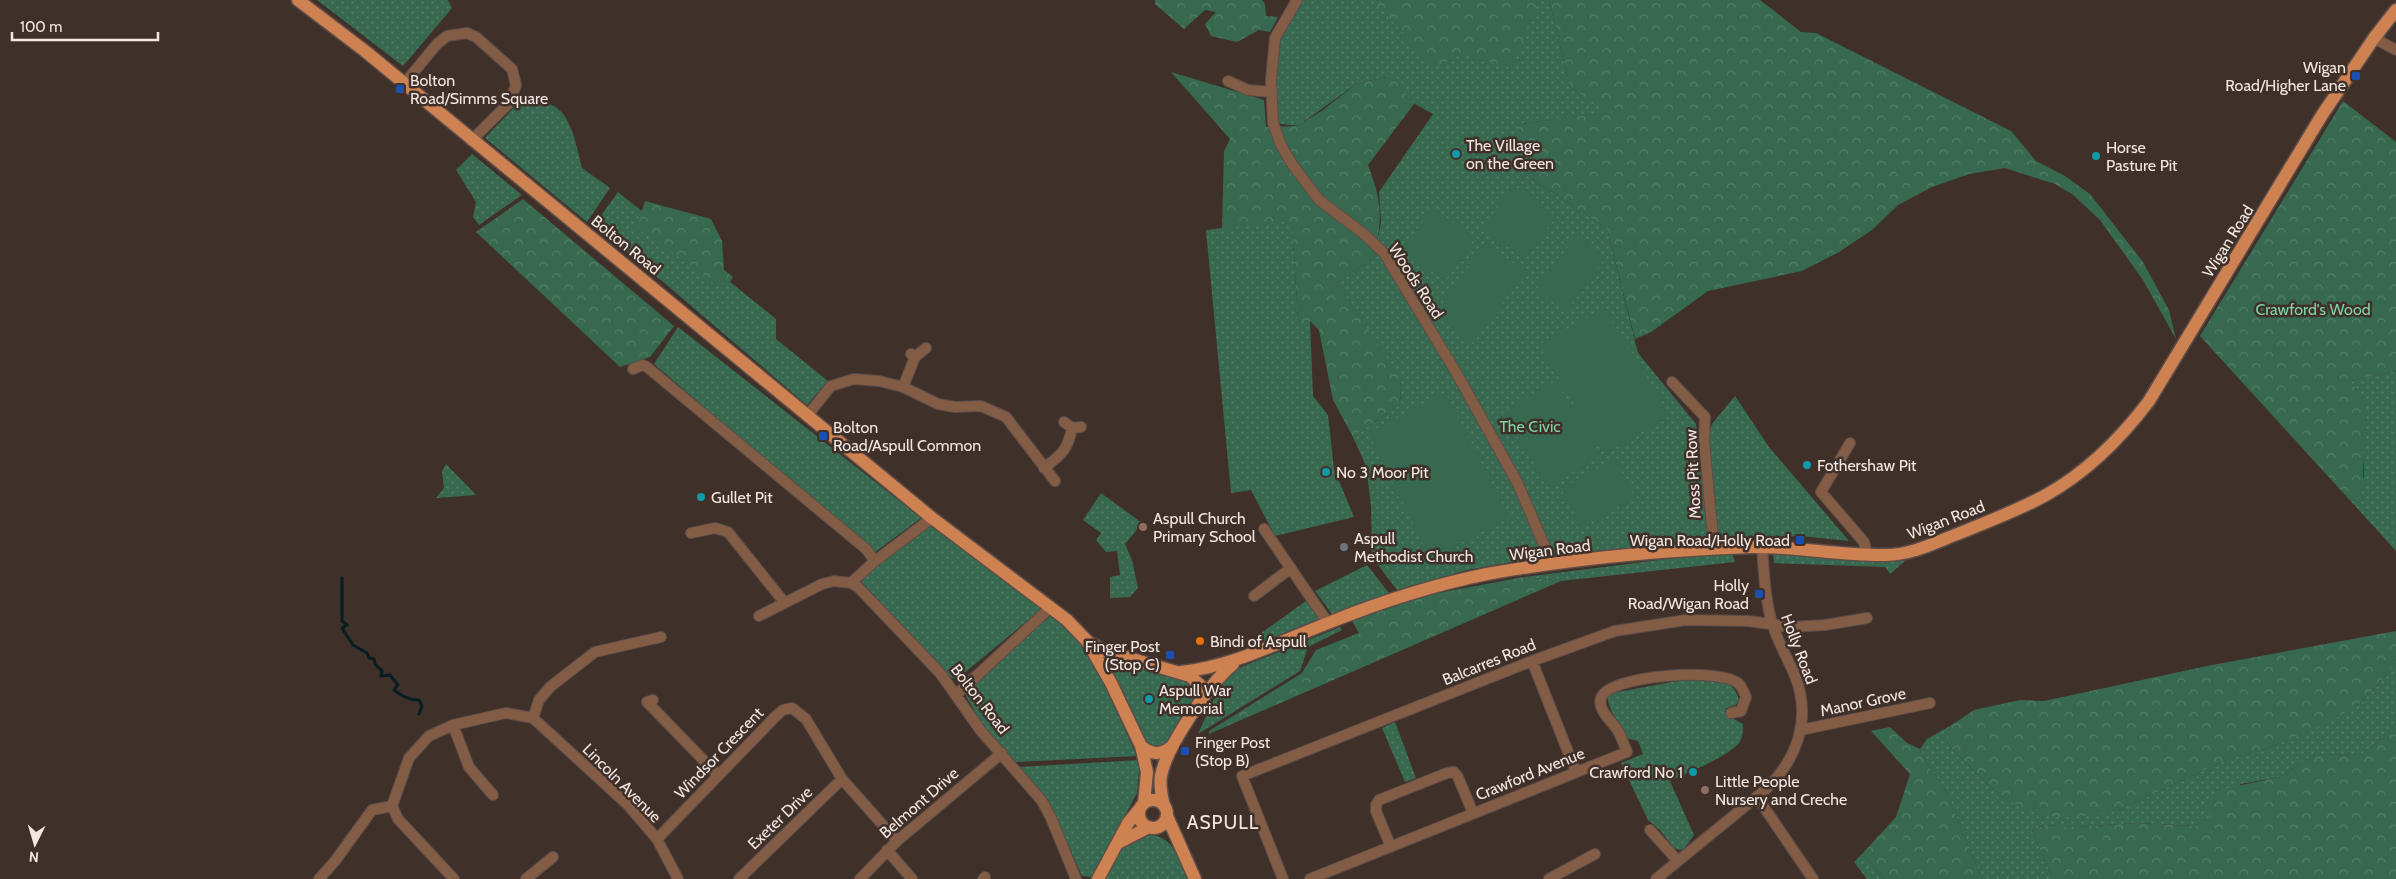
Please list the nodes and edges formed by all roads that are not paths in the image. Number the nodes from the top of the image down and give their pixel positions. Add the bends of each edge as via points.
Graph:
1 (298, 0) edge
2 (1297, 0) edge
3 (2396, 10) edge
4 (2374, 38) junction
5 (2396, 50) edge
6 (1228, 82) dead end
7 (404, 84) junction
8 (1272, 92) junction
9 (471, 141) junction
10 (926, 348) dead end
11 (633, 369) dead end
12 (1672, 382) dead end
13 (903, 387) junction
14 (807, 416) junction
15 (1072, 426) dead end
16 (1850, 443) dead end
17 (1044, 468) junction
18 (1055, 481) dead end
19 (932, 518) junction
20 (1264, 529) dead end
21 (690, 533) dead end
22 (1762, 547) junction
23 (1714, 548) junction
24 (1867, 554) junction
25 (875, 561) junction
26 (1550, 565) junction
27 (1291, 568) junction
28 (851, 583) junction
29 (1254, 596) dead end
30 (784, 602) junction
31 (1051, 607) junction
32 (759, 616) dead end
33 (1867, 618) dead end
34 (1328, 623) junction
35 (1773, 626) junction
36 (661, 637) dead end
37 (1087, 641) junction
38 (1127, 658) junction
39 (1237, 661) junction
40 (1532, 661) junction
41 (1181, 672) junction
42 (1111, 684) junction
43 (957, 694) junction
44 (1202, 698) junction
45 (653, 700) dead end
46 (1930, 703) dead end
47 (1738, 714) dead end
48 (533, 718) junction
49 (453, 725) junction
50 (1801, 730) junction
51 (1174, 744) junction
52 (1141, 746) junction
53 (1002, 753) junction
54 (1576, 772) junction
55 (718, 775) junction
56 (842, 778) junction
57 (493, 795) dead end
58 (1757, 797) junction
59 (1143, 805) junction
60 (392, 806) junction
61 (1166, 811) junction
62 (1472, 813) junction
63 (1152, 828) junction
64 (1650, 830) dead end
65 (657, 839) junction
66 (897, 840) junction
67 (1179, 842) junction
68 (1118, 843) junction
69 (1391, 847) junction
70 (887, 850) junction
71 (1595, 854) dead end
72 (553, 858) dead end
73 (1677, 860) junction
74 (319, 879) edge
75 (454, 879) edge
76 (526, 879) edge
77 (678, 879) edge
78 (739, 879) edge
79 (860, 879) edge
80 (912, 879) edge
81 (1076, 879) edge
82 (1098, 879) edge
83 (1195, 879) edge
84 (1284, 879) edge
85 (1310, 879) edge
86 (1549, 879) edge
87 (1656, 879) edge
88 (1813, 879) edge

1 - 7 main road, Bolton Road
2 - 8 street, Woods Road via 1275,38
3 - 4 main road, Wigan Road
4 - 5 street
4 - 24 main road, Wigan Road via 2130,426 2065,483 2029,503 1919,549 1886,555
6 - 8 street via 1248,90
7 - 9 main road, Bolton Road
7 - 9 street via 447,36 467,33 476,37 512,69 516,85 510,102
8 - 26 street, Woods Road via 1273,123 1292,164 1319,200 1364,234 1384,254 1518,482
9 - 14 main road, Bolton Road
10 - 13 street via 913,355
11 - 25 street via 643,365 647,367 866,550
12 - 23 street, Moss Pit Row via 1705,417 1704,441
13 - 14 street via 866,379 845,380 831,386
13 - 17 street via 938,404 981,406 1006,417
14 - 19 main road, Bolton Road
15 - 17 street via 1069,444
16 - 24 street via 1821,492 1864,542
17 - 18 street
19 - 25 street
19 - 31 main road, Bolton Road
20 - 27 street
21 - 30 street via 715,528 728,532
22 - 23 main road, Wigan Road
22 - 24 main road, Wigan Road
22 - 35 street, Holly Road
23 - 26 main road, Wigan Road
25 - 28 street
26 - 34 main road, Wigan Road via 1442,584
27 - 29 street
27 - 34 street
28 - 30 street via 828,582
28 - 43 street, Bolton Road
30 - 32 street
31 - 37 main road, Bolton Road
31 - 43 street
33 - 35 street, Balcarres Road via 1825,625
34 - 39 main road, Wigan Road
35 - 40 street, Balcarres Road via 1716,620 1654,624 1594,637
35 - 50 street, Holly Road via 1801,696
36 - 48 street via 595,652 550,687 539,700
37 - 38 main road, Bolton Road
37 - 42 main road, Bolton Road
38 - 41 main road, Bolton Road
38 - 42 main road via 1116,663
39 - 41 main road, Wigan Road
39 - 44 main road, Wigan Road
40 - 54 street
40 - 84 street, Balcarres Road via 1242,776
41 - 44 main road via 1198,682
42 - 52 main road, Bolton Road
43 - 53 street, Bolton Road via 981,731
44 - 51 main road, Wigan Road
45 - 55 street via 647,702
46 - 50 street, Manor Grove
47 - 54 street, Crawford Avenue via 1745,704 1743,690 1738,683 1722,676 1666,676 1615,687 1605,691 1600,704 1631,750
48 - 49 street via 506,713
48 - 65 street, Lincoln Avenue via 628,805
49 - 57 street via 469,767
49 - 60 street via 429,736 409,758
50 - 58 street, Holly Road via 1796,749 1780,776
51 - 52 main road via 1157,753
51 - 61 main road, Wigan Road via 1160,778
52 - 59 main road, Bolton Road via 1147,772
53 - 66 street, Belmont Drive
53 - 81 street, Bolton Road via 1042,801
54 - 62 street, Crawford Avenue
55 - 56 street, Windsor Crescent via 777,715 792,708 806,719
55 - 65 street, Windsor Crescent
56 - 66 street, Windsor Crescent
56 - 78 street, Exeter Drive
58 - 73 street, Holly Road
58 - 88 street
59 - 61 main road via 1157,801
59 - 63 main road via 1140,819
59 - 68 main road via 1132,817
60 - 74 street via 372,810
60 - 75 street via 398,819
61 - 63 main road via 1163,823
61 - 67 main road, Wigan Road
62 - 69 street, Crawford Avenue
62 - 69 street, Crawford Avenue via 1454,772 1379,800 1376,811
63 - 67 main road
63 - 68 main road
64 - 73 street
65 - 77 street, Lincoln Avenue
66 - 70 street, Belmont Drive
67 - 83 main road, Wigan Road
68 - 82 main road
69 - 85 street, Crawford Avenue
70 - 79 street, Belmont Drive
70 - 80 street
71 - 86 street
72 - 76 street
73 - 87 street, Holly Road

